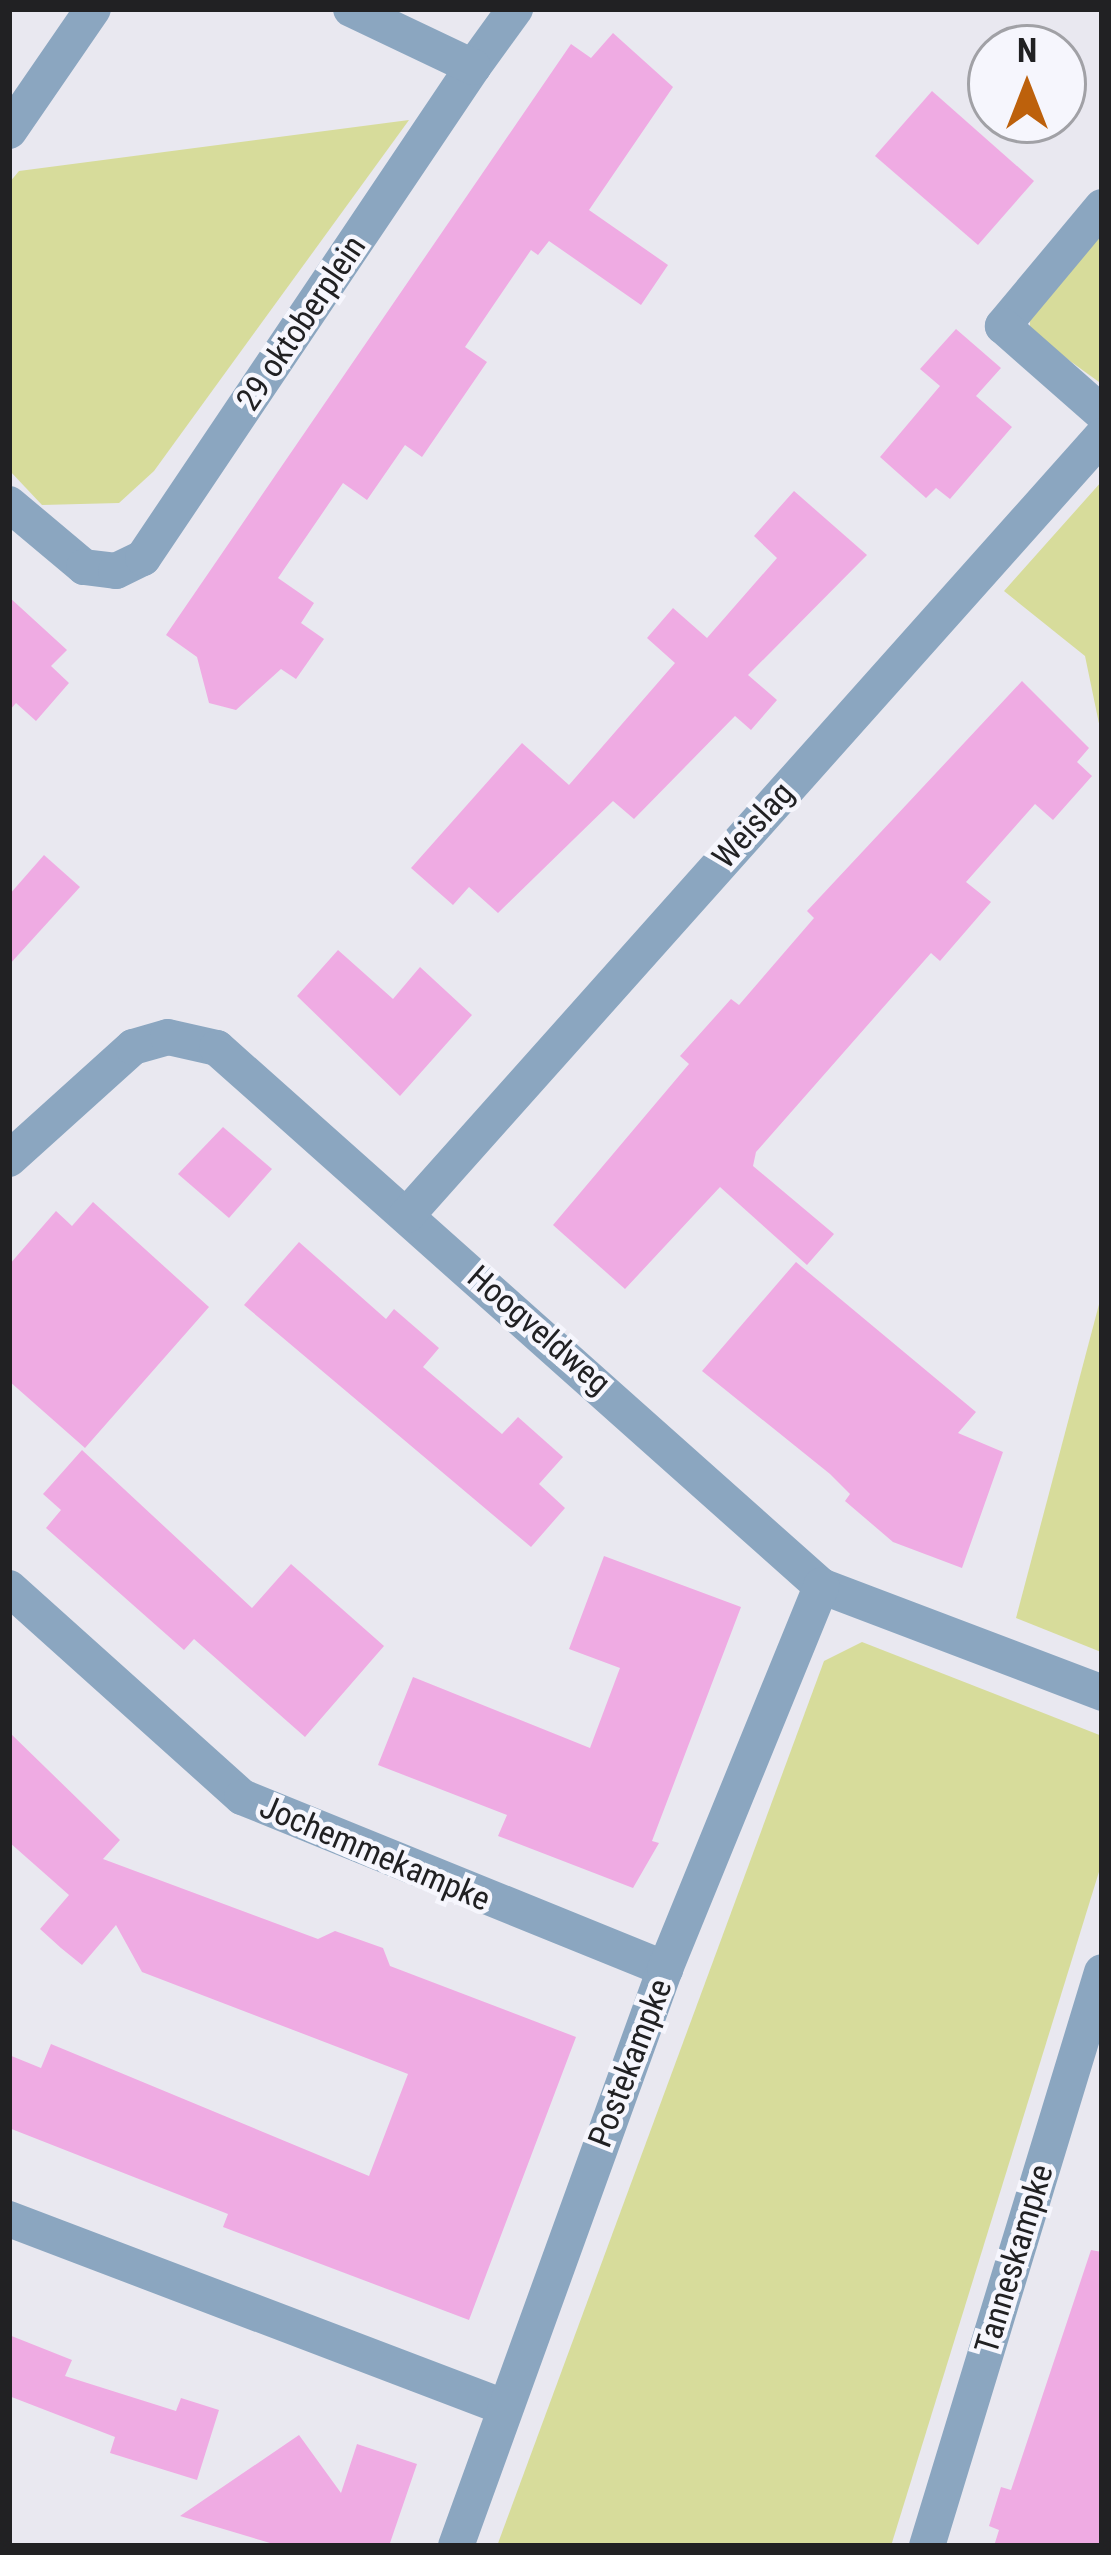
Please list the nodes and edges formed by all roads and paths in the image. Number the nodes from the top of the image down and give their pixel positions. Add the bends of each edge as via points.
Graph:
1 (94, 9) edge
2 (351, 9) edge
3 (515, 9) edge
4 (473, 67) junction
5 (9, 131) edge
6 (1102, 207) edge
7 (1102, 413) edge
8 (1102, 436) edge
9 (9, 505) edge
10 (9, 1159) edge
11 (407, 1215) junction
12 (821, 1586) junction
13 (9, 1588) edge
14 (1102, 1694) edge
15 (665, 1969) junction
16 (1102, 1972) edge
17 (9, 2219) edge
18 (501, 2406) junction
19 (456, 2546) edge
20 (927, 2546) edge

1 - 5 street
2 - 4 street
3 - 4 street, 29 oktoberplein
4 - 9 street, 29 oktoberplein via 143,558 116,571 84,567
6 - 7 street via 1003,326
8 - 11 street, Weislag
10 - 11 street, Hoogveldweg via 133,1047 168,1037 217,1048
11 - 12 street, Hoogveldweg
12 - 14 street, Hoogveldweg
12 - 15 street, Postekampke
13 - 15 street, Jochemmekampke via 242,1797
15 - 18 street, Postekampke
16 - 20 street, Tanneskampke
17 - 18 street
18 - 19 street, Postekampke

